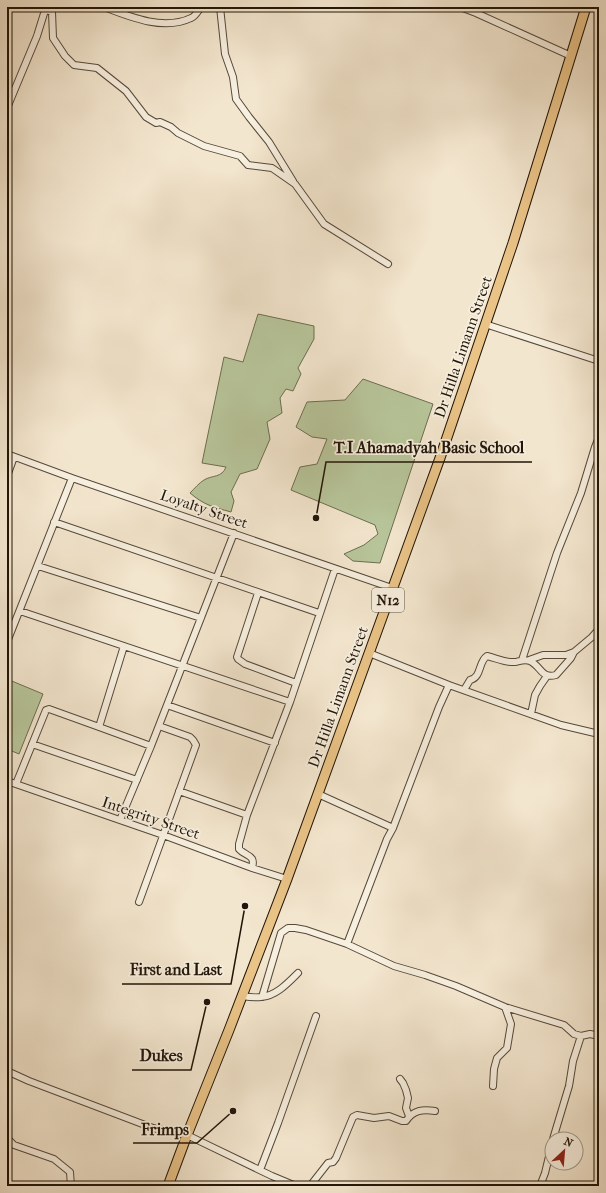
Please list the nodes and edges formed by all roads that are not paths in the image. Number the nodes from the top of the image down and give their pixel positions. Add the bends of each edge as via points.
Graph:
1 (104, 7) edge
2 (201, 7) edge
3 (220, 7) edge
4 (460, 7) edge
5 (586, 7) edge
6 (46, 8) edge
7 (571, 56) junction
8 (7, 108) edge
9 (295, 184) junction
10 (388, 264) dead end
11 (485, 324) junction
12 (599, 361) edge
13 (599, 437) edge
14 (7, 454) edge
15 (14, 457) junction
16 (7, 476) edge
17 (72, 478) junction
18 (54, 522) junction
19 (234, 533) junction
20 (38, 566) junction
21 (335, 569) junction
22 (217, 579) junction
23 (392, 588) junction
24 (258, 593) junction
25 (20, 611) junction
26 (319, 613) junction
27 (201, 618) junction
28 (599, 629) edge
29 (8, 634) edge
30 (7, 642) edge
31 (124, 646) junction
32 (574, 652) junction
33 (369, 653) junction
34 (525, 660) junction
35 (183, 665) junction
36 (547, 676) junction
37 (296, 683) junction
38 (449, 685) junction
39 (464, 690) junction
40 (290, 702) junction
41 (167, 705) junction
42 (531, 714) junction
43 (159, 726) junction
44 (99, 727) junction
45 (599, 734) edge
46 (274, 743) junction
47 (32, 744) junction
48 (151, 746) junction
49 (137, 780) junction
50 (7, 781) edge
51 (16, 784) junction
52 (179, 791) junction
53 (318, 794) junction
54 (248, 815) junction
55 (120, 820) junction
56 (393, 828) junction
57 (163, 835) junction
58 (252, 868) junction
59 (287, 879) junction
60 (139, 902) dead end
61 (347, 944) junction
62 (298, 973) dead end
63 (242, 996) junction
64 (262, 997) junction
65 (505, 1007) junction
66 (316, 1016) dead end
67 (581, 1036) junction
68 (599, 1036) edge
69 (7, 1071) edge
70 (400, 1079) dead end
71 (493, 1086) dead end
72 (435, 1111) dead end
73 (409, 1116) junction
74 (555, 1131) edge
75 (187, 1135) junction
76 (7, 1138) edge
77 (260, 1170) junction
78 (545, 1171) edge
79 (71, 1186) edge
80 (168, 1186) edge
81 (296, 1186) edge
82 (310, 1186) edge
83 (540, 1186) edge

1 - 2 street via 134,18 168,24 192,18
3 - 9 street via 225,54 233,77 236,99 269,142
4 - 7 street
5 - 7 highway, Dr Hilla Limann Street / N12
6 - 8 street
6 - 9 street via 52,12 53,38 65,56 74,65 97,68 126,91 146,117 171,127 204,146 240,156 248,165 272,168
7 - 11 highway, Dr Hilla Limann Street / N12
9 - 10 street via 324,224
11 - 12 street
11 - 23 highway, Dr Hilla Limann Street / N12 via 440,458
13 - 34 street via 581,493 557,553
14 - 15 street, Loyalty Street
15 - 16 street
15 - 17 street, Loyalty Street
17 - 18 street
17 - 19 street, Loyalty Street
18 - 20 street
18 - 22 street
19 - 21 street, Loyalty Street
19 - 22 street
20 - 25 street
20 - 27 street
21 - 23 street, Loyalty Street
21 - 26 street
22 - 24 street
22 - 27 street
23 - 33 highway, Dr Hilla Limann Street / N12
24 - 26 street
24 - 37 street via 237,657 246,664
25 - 29 street
25 - 31 street
26 - 37 street
27 - 35 street
28 - 32 street
29 - 30 street
31 - 35 street
31 - 44 street
32 - 34 street via 566,655 543,655
32 - 36 street via 556,676
33 - 38 street
33 - 53 highway, Dr Hilla Limann Street / N12
34 - 36 street via 537,666
34 - 39 street via 507,662 487,656 483,659 474,679 470,680
35 - 40 street
35 - 41 street
36 - 42 street via 535,695
37 - 40 street
38 - 39 street
38 - 56 street
39 - 42 street
40 - 46 street
41 - 43 street
41 - 46 street
42 - 45 street via 561,725
43 - 48 street
43 - 52 street via 190,737 196,745
44 - 47 street via 49,709 44,713
44 - 48 street
46 - 54 street
47 - 49 street
47 - 51 street
48 - 49 street
49 - 55 street
50 - 51 street, Integrity Street
51 - 55 street, Integrity Street
52 - 54 street
52 - 57 street
53 - 56 street
53 - 59 highway, Dr Hilla Limann Street / N12
54 - 58 street via 238,848 253,859
55 - 57 street, Integrity Street
56 - 61 street
57 - 58 street, Integrity Street
57 - 60 street
58 - 59 street, Integrity Street
59 - 63 highway, Dr Hilla Limann Street / N12
61 - 64 street via 306,930 284,930
61 - 65 street via 394,966 444,982
62 - 64 street via 286,985
63 - 64 street
63 - 75 highway, Dr Hilla Limann Street / N12
65 - 67 street via 564,1025 574,1034
65 - 71 street via 511,1024 507,1048 498,1058 494,1069
66 - 77 street
67 - 68 street
67 - 74 street
69 - 75 street via 153,1128
70 - 73 street via 408,1098 406,1108
72 - 73 street via 419,1111
73 - 82 street via 406,1121 389,1116 353,1117 336,1158 328,1163
75 - 77 street
75 - 80 highway, Dr Hilla Limann Street / N12
76 - 79 street via 14,1145 54,1160 70,1172
77 - 81 street
78 - 83 street

